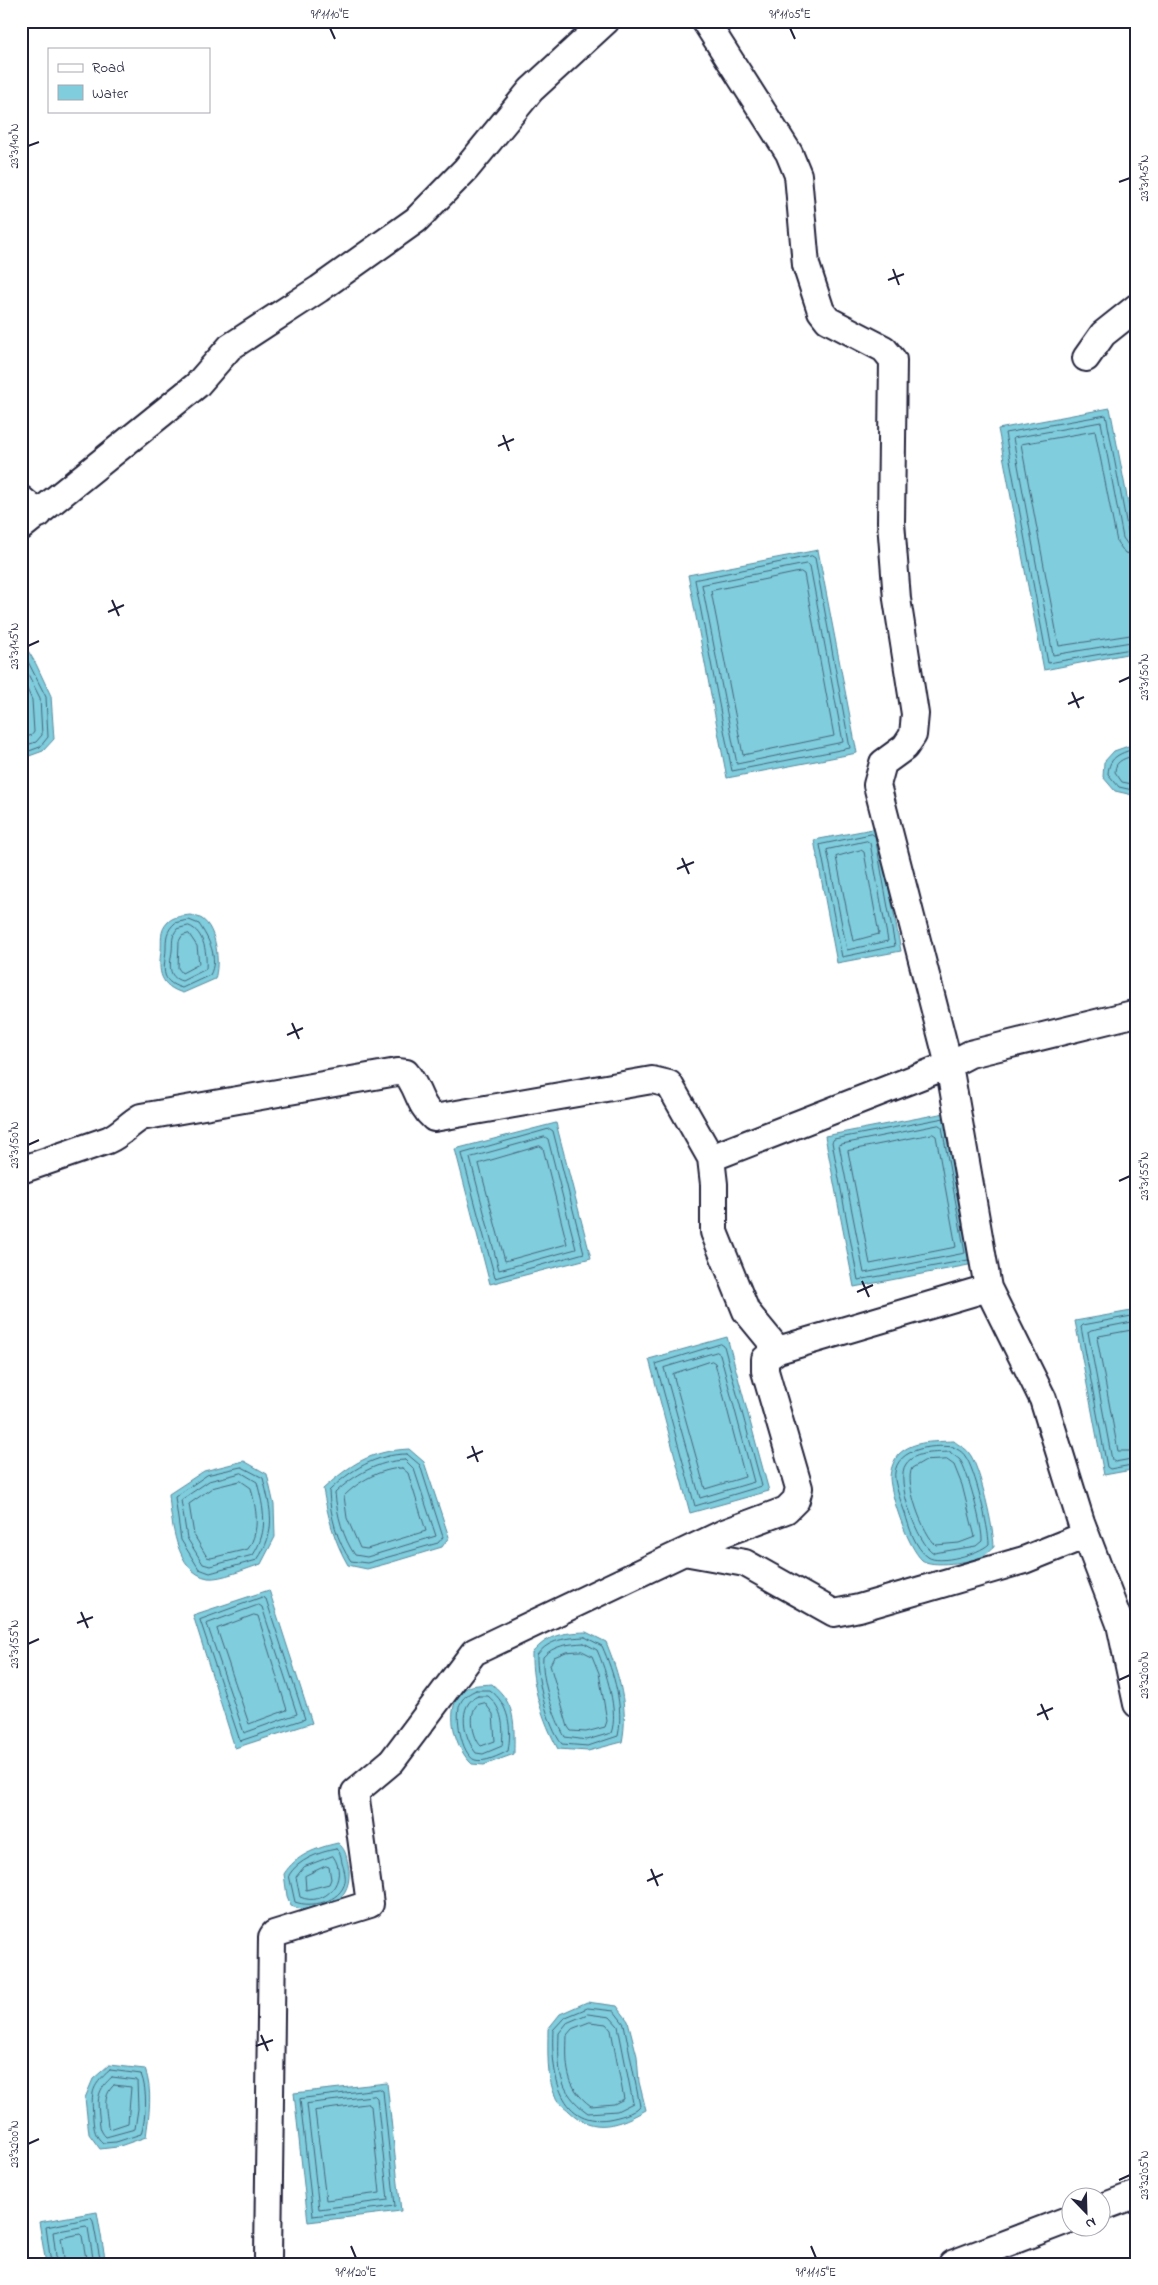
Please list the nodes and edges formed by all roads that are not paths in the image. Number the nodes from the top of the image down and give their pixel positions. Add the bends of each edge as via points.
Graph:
1 (606, 21) edge
2 (705, 21) edge
3 (1137, 308) edge
4 (1086, 358) dead end
5 (27, 513) edge
6 (1137, 1013) edge
7 (949, 1065) junction
8 (711, 1158) junction
9 (21, 1170) edge
10 (988, 1288) junction
11 (778, 1350) junction
12 (1086, 1535) junction
13 (684, 1552) junction
14 (1137, 1704) edge
15 (1137, 2194) edge
16 (1110, 2204) edge
17 (1060, 2223) edge
18 (268, 2257) dead end
19 (952, 2264) edge

1 - 5 street via 530,90 466,169 416,220 319,289 230,346 197,385
2 - 7 street via 789,153 798,175 806,265 821,311 828,320 884,349 893,360 891,522 897,599 915,714 912,735 905,747 883,764 877,784
3 - 4 street via 1103,334
6 - 7 street via 970,1054
7 - 8 street
7 - 10 street
8 - 9 street via 669,1084 652,1080 434,1118 424,1109 413,1081 406,1073 397,1072 141,1118 108,1140
8 - 11 street via 714,1232 746,1310
10 - 11 street
10 - 12 street via 1043,1399
11 - 13 street via 766,1359 765,1371 799,1488 796,1500 786,1510
12 - 13 street via 1024,1560 834,1613 745,1563
12 - 14 street via 1120,1624
13 - 18 street via 474,1652 392,1761 355,1792 370,1904 272,1937
15 - 16 street
17 - 19 street

